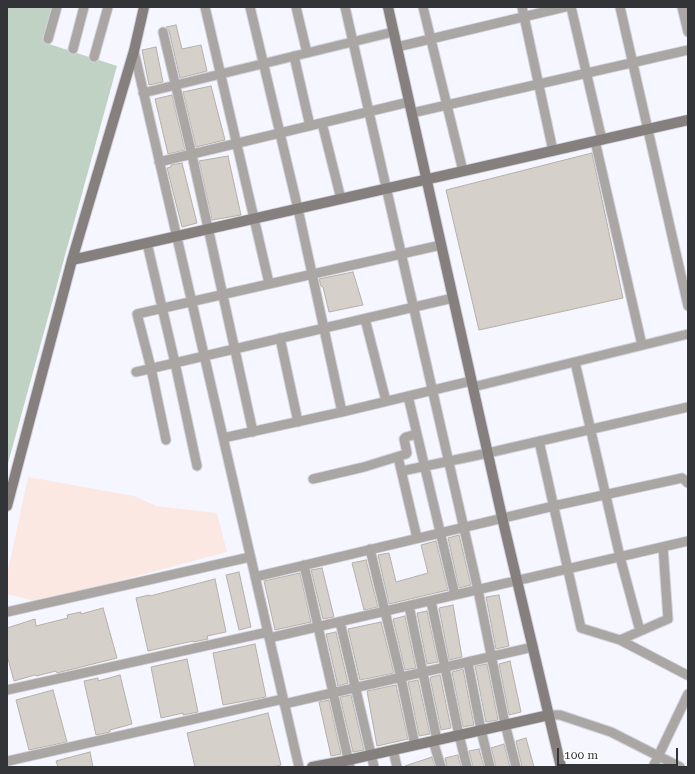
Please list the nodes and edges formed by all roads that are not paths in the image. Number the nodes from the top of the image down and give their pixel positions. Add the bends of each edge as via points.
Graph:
1 (57, 7) edge
2 (84, 7) edge
3 (108, 7) edge
4 (144, 7) edge
5 (205, 7) edge
6 (250, 7) edge
7 (296, 7) edge
8 (345, 7) edge
9 (388, 7) edge
10 (423, 7) edge
11 (522, 7) edge
12 (565, 7) edge
13 (570, 7) edge
14 (620, 7) edge
15 (682, 7) edge
16 (524, 17) junction
17 (163, 32) dead end
18 (393, 32) junction
19 (688, 32) edge
20 (431, 38) junction
21 (48, 39) dead end
22 (353, 42) junction
23 (397, 48) junction
24 (73, 49) dead end
25 (688, 50) edge
26 (134, 51) junction
27 (307, 53) junction
28 (294, 56) junction
29 (94, 57) dead end
30 (633, 62) junction
31 (263, 64) junction
32 (587, 73) junction
33 (221, 74) junction
34 (539, 84) junction
35 (175, 85) junction
36 (143, 93) junction
37 (409, 102) junction
38 (447, 105) junction
39 (369, 112) junction
40 (412, 114) junction
41 (688, 120) edge
42 (322, 123) junction
43 (310, 126) junction
44 (649, 129) junction
45 (280, 133) junction
46 (599, 140) junction
47 (236, 144) junction
48 (553, 151) junction
49 (192, 154) junction
50 (159, 162) junction
51 (463, 171) junction
52 (426, 180) junction
53 (387, 189) junction
54 (341, 199) junction
55 (298, 209) junction
56 (254, 219) junction
57 (208, 229) junction
58 (176, 237) junction
59 (147, 243) junction
60 (441, 245) junction
61 (401, 253) junction
62 (72, 260) junction
63 (684, 268) edge
64 (312, 274) junction
65 (269, 283) junction
66 (222, 294) junction
67 (453, 298) junction
68 (191, 301) junction
69 (688, 306) edge
70 (413, 307) junction
71 (162, 308) junction
72 (365, 319) junction
73 (324, 328) junction
74 (688, 334) edge
75 (280, 338) junction
76 (642, 345) junction
77 (234, 349) junction
78 (204, 356) junction
79 (575, 362) junction
80 (175, 363) junction
81 (151, 368) junction
82 (136, 372) dead end
83 (472, 384) junction
84 (432, 390) junction
85 (408, 396) junction
86 (386, 401) junction
87 (688, 407) edge
88 (342, 412) junction
89 (298, 422) junction
90 (591, 429) junction
91 (253, 432) junction
92 (417, 434) junction
93 (223, 438) junction
94 (166, 440) dead end
95 (539, 441) junction
96 (488, 453) junction
97 (398, 457) junction
98 (448, 462) junction
99 (196, 466) dead end
100 (425, 467) junction
101 (402, 471) junction
102 (313, 479) dead end
103 (688, 483) edge
104 (606, 494) junction
105 (7, 506) edge
106 (554, 506) junction
107 (502, 517) junction
108 (463, 526) junction
109 (440, 532) junction
110 (417, 538) junction
111 (688, 541) edge
112 (663, 547) junction
113 (370, 549) junction
114 (250, 556) junction
115 (620, 557) junction
116 (304, 565) junction
117 (568, 569) junction
118 (255, 577) junction
119 (517, 581) junction
120 (478, 590) junction
121 (455, 595) junction
122 (431, 600) junction
123 (409, 606) junction
124 (385, 611) junction
125 (7, 612) edge
126 (340, 622) junction
127 (317, 627) junction
128 (640, 631) junction
129 (268, 635) junction
130 (620, 640) junction
131 (533, 647) junction
132 (492, 658) junction
133 (468, 663) junction
134 (445, 668) junction
135 (423, 673) junction
136 (687, 675) edge
137 (401, 678) junction
138 (355, 688) junction
139 (7, 690) edge
140 (333, 694) junction
141 (688, 694) edge
142 (284, 702) junction
143 (549, 715) junction
144 (505, 724) junction
145 (481, 730) junction
146 (459, 735) junction
147 (435, 740) junction
148 (415, 745) junction
149 (393, 750) junction
150 (371, 755) junction
151 (658, 756) junction
152 (8, 762) edge
153 (349, 764) edge
154 (299, 767) edge
155 (312, 767) edge
156 (374, 767) edge
157 (397, 767) edge
158 (441, 767) edge
159 (467, 767) edge
160 (490, 767) edge
161 (516, 767) edge
162 (562, 767) edge
163 (653, 767) edge
164 (680, 767) edge

1 - 21 street
2 - 24 street
3 - 29 street
4 - 26 street
5 - 33 street
6 - 31 street
7 - 27 street
8 - 22 street
9 - 18 street
10 - 20 street
11 - 16 street
12 - 16 street
13 - 32 street
14 - 30 street
15 - 19 street
16 - 20 street
16 - 34 street
17 - 35 street
18 - 22 street
18 - 23 street
20 - 23 street
20 - 38 street
22 - 27 street
22 - 39 street
23 - 37 street
25 - 30 street
26 - 36 street
26 - 62 street
27 - 28 street
28 - 31 street
28 - 43 street
30 - 32 street
30 - 44 street
31 - 33 street
31 - 45 street
32 - 34 street
32 - 46 street
33 - 35 street
33 - 47 street
34 - 38 street
34 - 48 street
35 - 36 street
35 - 49 street
36 - 50 street
37 - 39 street
37 - 40 street
38 - 40 street
38 - 51 street
39 - 42 street
39 - 53 street
40 - 52 street
41 - 44 street
42 - 43 street
42 - 54 street
43 - 45 street
44 - 46 street
44 - 63 street
45 - 47 street
45 - 55 street
46 - 48 street
46 - 76 street
47 - 49 street
47 - 56 street
48 - 51 street
49 - 50 street
49 - 57 street
50 - 58 street
51 - 52 street
52 - 53 street
52 - 60 street
53 - 54 street
53 - 61 street
54 - 55 street
55 - 56 street
55 - 64 street
56 - 57 street
56 - 65 street
57 - 58 street
57 - 66 street
58 - 59 street
58 - 68 street
59 - 62 street
59 - 71 street
60 - 61 street
60 - 67 street
61 - 64 street
61 - 70 street
62 - 105 street
63 - 69 street
64 - 65 street
64 - 73 street
65 - 66 street
66 - 68 street
66 - 77 street
67 - 70 street
67 - 83 street
68 - 71 street
68 - 78 street
70 - 72 street
70 - 84 street
71 - 80 street
71 - 81 street via 137,314
72 - 73 street
72 - 86 street
73 - 75 street
73 - 88 street
74 - 76 street
75 - 77 street
75 - 89 street
76 - 79 street
77 - 78 street
77 - 91 street
78 - 80 street
78 - 93 street
79 - 83 street
79 - 90 street
80 - 81 street
80 - 99 street
81 - 82 street
81 - 94 street
83 - 84 street
83 - 96 street
84 - 85 street
84 - 98 street
85 - 86 street
85 - 92 street
86 - 88 street
87 - 90 street
88 - 89 street
89 - 91 street
90 - 95 street
90 - 104 street
91 - 93 street
92 - 97 street via 404,439 407,453
92 - 100 street
93 - 114 street
95 - 96 street
95 - 106 street
96 - 98 street
96 - 107 street
97 - 101 street
97 - 102 street
98 - 100 street
98 - 108 street
100 - 101 street
100 - 109 street
101 - 110 street
103 - 104 street via 682,478
104 - 106 street
104 - 115 street
106 - 107 street
106 - 117 street
107 - 108 street
107 - 119 street
108 - 109 street
108 - 120 street
109 - 110 street
109 - 121 street
110 - 113 street
111 - 112 street
112 - 115 street
112 - 128 street via 669,616
113 - 116 street
113 - 124 street
114 - 118 street
114 - 125 street
115 - 117 street
115 - 128 street
116 - 118 street
116 - 127 street
117 - 119 street
117 - 130 street via 581,628
118 - 129 street
119 - 120 street
119 - 131 street
120 - 121 street
120 - 132 street
121 - 122 street
122 - 123 street
122 - 134 street
123 - 124 street
123 - 135 street
124 - 126 street
124 - 137 street
126 - 127 street
126 - 138 street
127 - 129 street
127 - 140 street
128 - 130 street
129 - 139 street
129 - 142 street
130 - 136 street
131 - 132 street
131 - 143 street
132 - 133 street
132 - 144 street
133 - 134 street
133 - 145 street
134 - 135 street
134 - 146 street
135 - 137 street
135 - 147 street
137 - 138 street
137 - 148 street
138 - 140 street
138 - 150 street
140 - 142 street
140 - 153 street
141 - 151 street
142 - 152 street
142 - 154 street
143 - 144 street
143 - 151 street via 560,715 611,732
143 - 162 street
144 - 145 street
144 - 161 street
145 - 146 street
145 - 160 street
146 - 147 street
146 - 159 street
147 - 148 street
147 - 158 street
148 - 149 street
149 - 150 street
149 - 157 street
150 - 153 street
150 - 156 street
151 - 163 street
151 - 164 street
153 - 155 street

